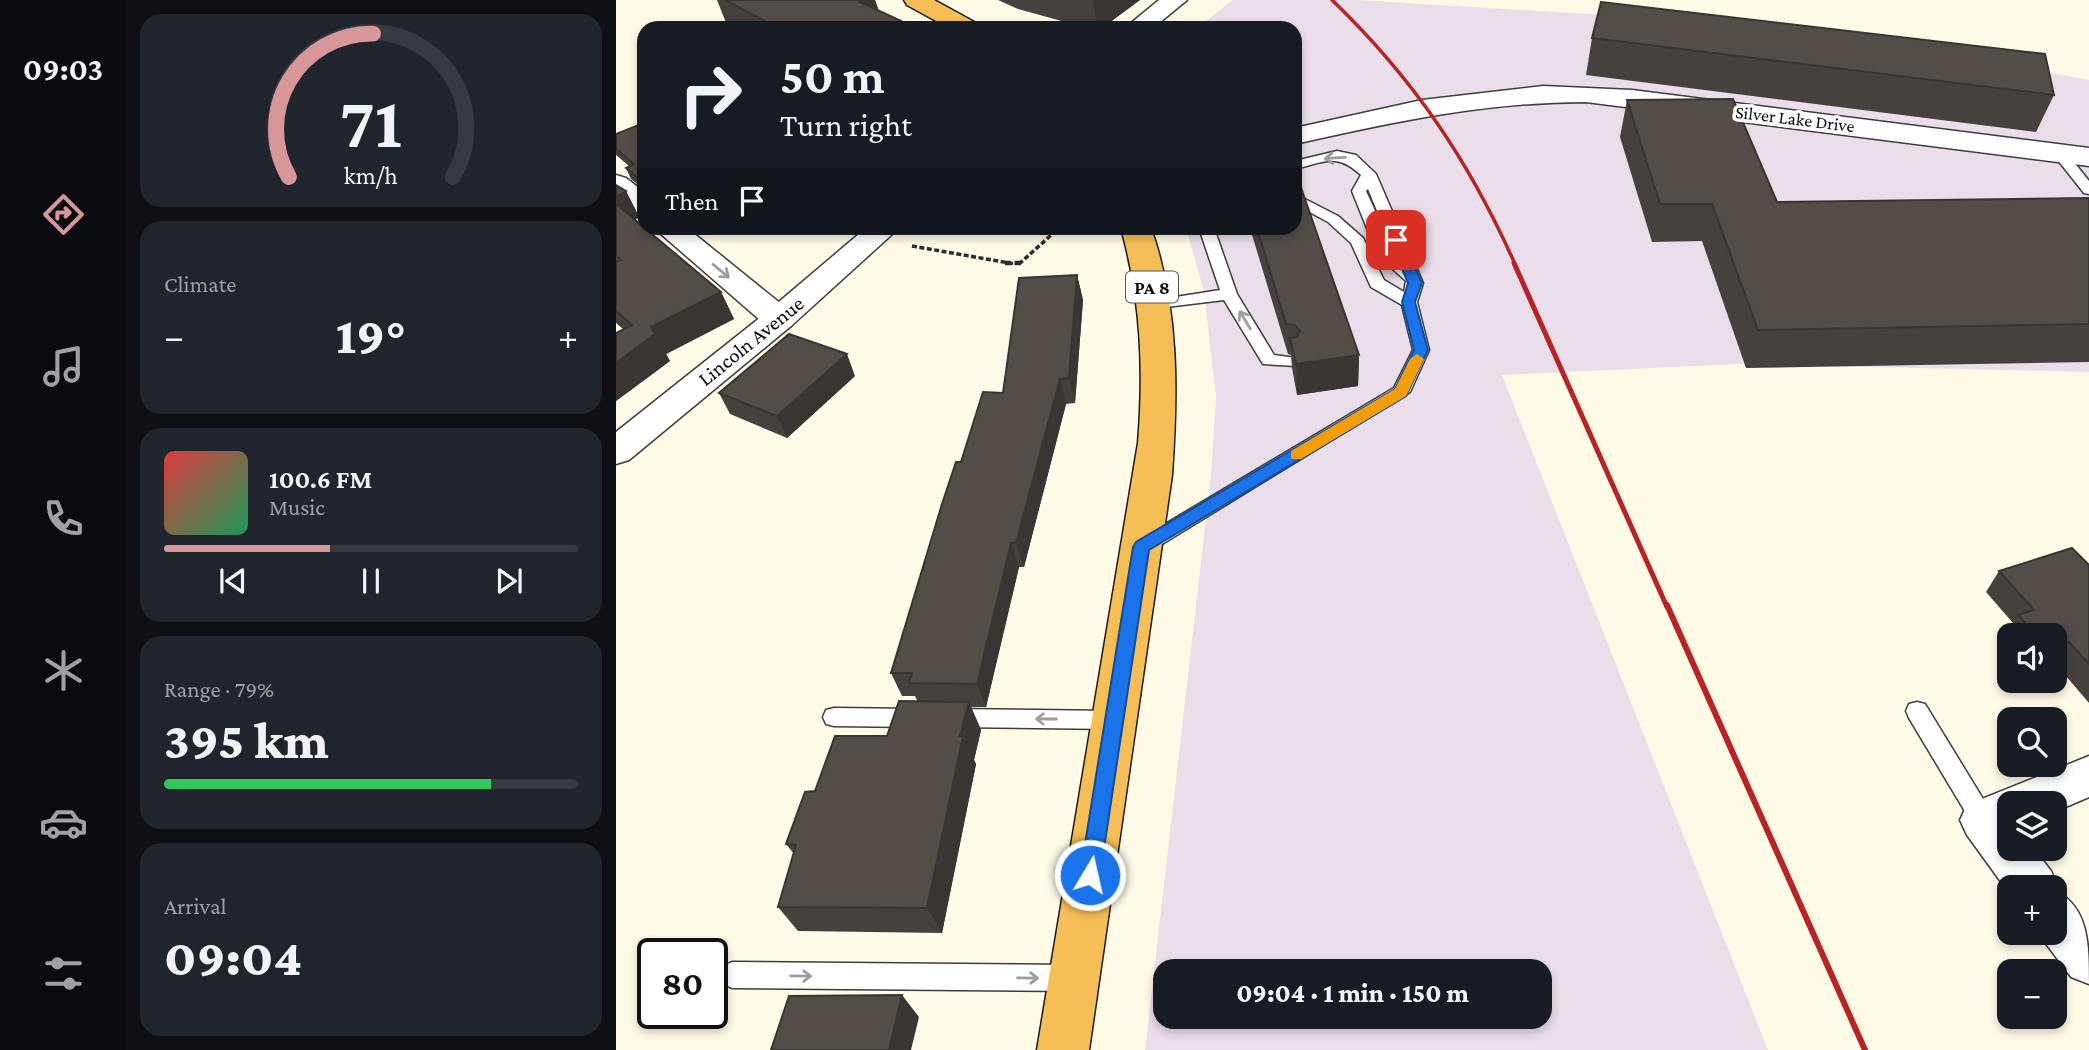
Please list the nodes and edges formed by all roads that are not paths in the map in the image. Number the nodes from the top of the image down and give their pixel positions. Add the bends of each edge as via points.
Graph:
1 (916, 0) edge
2 (1175, 0) edge
3 (954, 21) edge
4 (1146, 21) edge
5 (1302, 134) edge
6 (2060, 153) junction
7 (2089, 157) edge
8 (1302, 163) edge
9 (1369, 174) joint
10 (616, 184) edge
11 (2089, 190) edge
12 (637, 201) edge
13 (1302, 202) edge
14 (677, 235) edge
15 (1138, 235) edge
16 (1209, 235) edge
17 (896, 236) edge
18 (1228, 294) junction
19 (1409, 302) junction
20 (1156, 305) junction
21 (779, 319) junction
22 (1290, 362) edge
23 (616, 451) edge
24 (1142, 547) junction
25 (1917, 710) dead end
26 (834, 718) dead end
27 (1115, 720) junction
28 (2089, 776) edge
29 (2053, 791) edge
30 (1997, 802) edge
31 (2067, 931) edge
32 (2089, 959) edge
33 (733, 975) dead end
34 (1074, 978) junction
35 (1063, 1050) edge

1 - 3 highway
2 - 4 street
5 - 6 street, Silver Lake Drive via 1461,99 1573,93
6 - 7 street, Silver Lake Drive
6 - 11 lane
9 -> 8 lane via 1351,158 1336,155
9 - 19 lane via 1415,283
10 - 12 street
13 - 19 lane via 1333,219 1358,241 1377,283
14 -> 21 street
15 - 20 highway, PA 8
16 - 18 lane
17 - 21 street, Lincoln Avenue
18 - 20 lane
22 -> 18 lane via 1269,360
19 - 24 lane via 1421,350 1401,393
20 - 24 highway, PA 8 via 1161,400
21 - 23 street, Lincoln Avenue
24 - 27 highway, PA 8
25 - 30 lane
27 -> 26 lane
27 - 34 highway, PA 8
28 - 29 street
31 - 32 street
33 -> 34 lane
34 - 35 highway, PA 8

